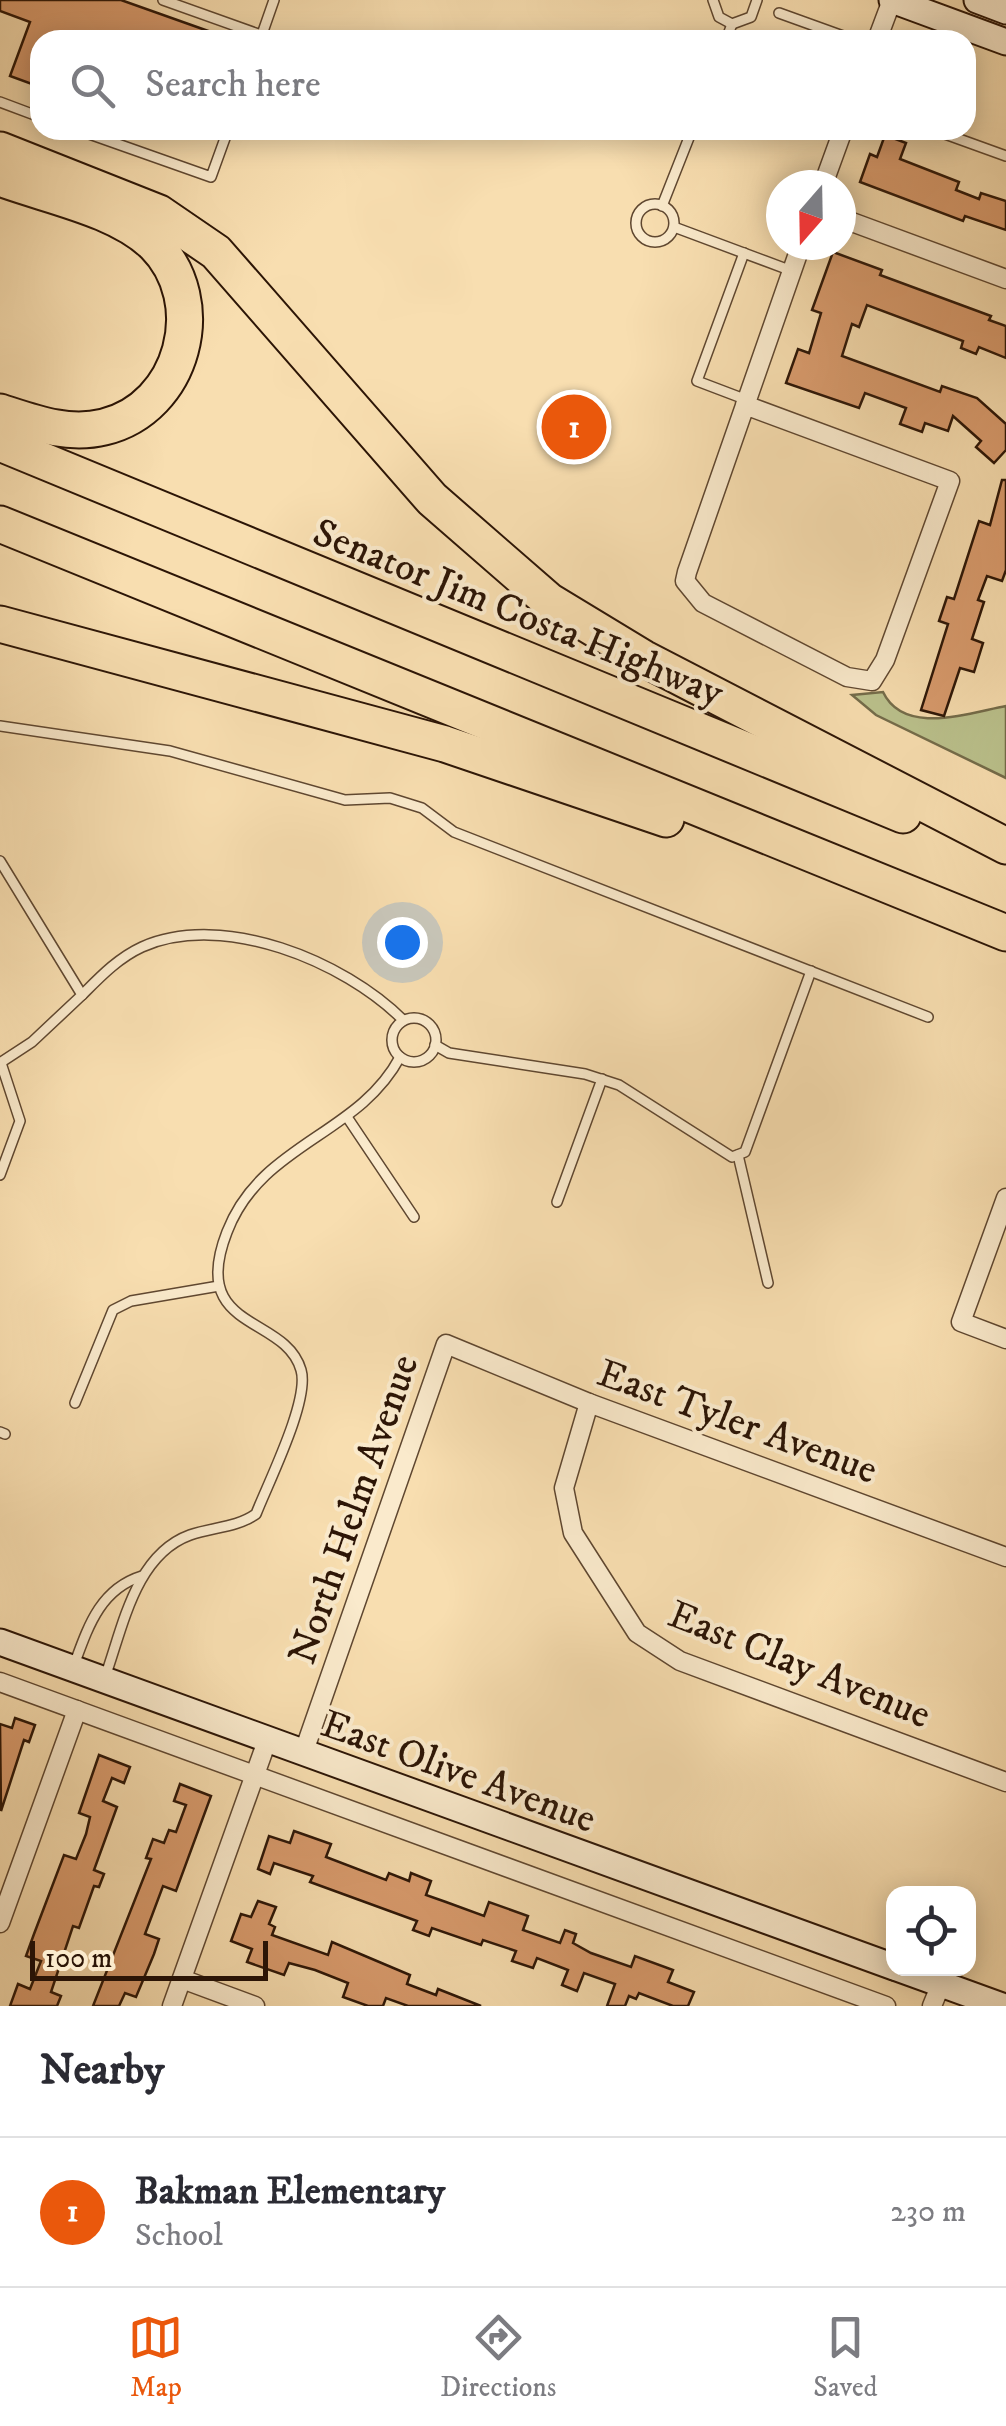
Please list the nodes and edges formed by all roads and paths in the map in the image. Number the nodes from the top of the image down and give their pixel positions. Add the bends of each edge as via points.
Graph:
1 (163, 0) edge
2 (274, 0) edge
3 (757, 0) edge
4 (892, 0) edge
5 (977, 0) edge
6 (710, 1) edge
7 (1006, 10) edge
8 (779, 13) dead end
9 (732, 24) junction
10 (240, 30) edge
11 (264, 30) edge
12 (730, 30) edge
13 (826, 30) edge
14 (881, 30) edge
15 (973, 30) edge
16 (976, 31) edge
17 (1006, 42) edge
18 (0, 102) edge
19 (30, 113) edge
20 (106, 140) edge
21 (224, 140) edge
22 (688, 140) edge
23 (839, 140) edge
24 (962, 140) edge
25 (0, 150) edge
26 (1006, 156) edge
27 (828, 170) edge
28 (0, 178) edge
29 (662, 206) junction
30 (856, 224) edge
31 (674, 227) junction
32 (744, 253) junction
33 (796, 260) edge
34 (792, 271) junction
35 (1006, 279) edge
36 (746, 402) junction
37 (0, 412) edge
38 (0, 443) edge
39 (0, 524) edge
40 (0, 624) edge
41 (0, 726) edge
42 (1006, 846) edge
43 (1006, 858) edge
44 (0, 861) edge
45 (1006, 936) edge
46 (811, 971) junction
47 (82, 994) junction
48 (928, 1017) dead end
49 (403, 1020) junction
50 (435, 1045) junction
51 (400, 1057) junction
52 (0, 1063) edge
53 (602, 1079) junction
54 (347, 1117) junction
55 (738, 1155) junction
56 (0, 1174) edge
57 (1006, 1198) edge
58 (557, 1202) dead end
59 (414, 1217) dead end
60 (768, 1284) dead end
61 (219, 1286) junction
62 (1006, 1338) edge
63 (446, 1344) joint
64 (74, 1403) dead end
65 (589, 1403) junction
66 (1006, 1558) edge
67 (142, 1576) junction
68 (0, 1642) edge
69 (72, 1669) junction
70 (104, 1680) junction
71 (0, 1682) edge
72 (77, 1710) junction
73 (267, 1740) junction
74 (303, 1754) junction
75 (254, 1775) junction
76 (1006, 1782) edge
77 (0, 1923) edge
78 (886, 1964) edge
79 (908, 1976) edge
80 (182, 1979) junction
81 (936, 1995) edge
82 (172, 2006) edge
83 (255, 2006) edge
84 (886, 2006) edge
85 (1002, 2006) edge

1 - 10 lane
2 - 11 lane
3 - 9 lane via 752,17
4 - 14 street
4 - 15 main road
5 - 7 main road
6 - 9 lane via 719,18
8 - 13 lane
9 - 12 lane
16 - 17 main road
18 - 19 lane
20 - 21 lane via 211,177
22 - 29 lane
23 - 27 street
24 - 26 lane
25 - 42 highway via 158,214 216,252 432,498 549,602 643,658
28 - 37 highway via 117,220 151,242 178,283 186,322 174,370 150,403 120,422 64,430
29 - 31 lane
29 - 31 lane via 642,210 640,234 662,241
30 - 35 street
31 - 32 lane
32 - 34 lane
32 - 36 lane via 697,381
33 - 34 street
34 - 36 street
36 - 36 street via 687,572 688,590 847,676 872,682 950,481
38 - 43 highway, Senator Jim Costa Highway
39 - 45 highway
40 - 45 highway via 445,744
41 - 46 lane via 170,750 345,800 390,798 422,808 454,832
44 - 47 lane
46 - 48 lane
46 - 55 lane via 745,1152
47 - 49 lane via 144,946 196,934 252,940 306,958 375,992
47 - 52 lane
49 - 50 lane via 430,1024
49 - 51 lane via 392,1038
50 - 51 lane via 420,1061
50 - 53 lane via 449,1054
51 - 54 lane via 386,1084
52 - 56 lane via 20,1121
53 - 55 lane via 718,1150
53 - 58 lane
54 - 59 lane
54 - 61 lane via 296,1146 254,1185 226,1234
55 - 60 lane
57 - 62 street via 961,1322
61 - 64 lane via 112,1310
61 - 67 lane via 226,1304 289,1351 302,1370 301,1393 256,1514 168,1545
63 - 65 street, East Tyler Avenue
63 - 74 street, North Helm Avenue
65 - 66 street, East Tyler Avenue
65 - 76 street, East Clay Avenue via 564,1488 570,1518 637,1634 680,1660
67 - 69 lane via 103,1602
67 - 70 lane
68 - 69 main road, East Olive Avenue
69 - 70 main road, East Olive Avenue
70 - 73 main road, East Olive Avenue
71 - 72 street
72 - 75 street
72 - 77 street
73 - 74 main road, East Olive Avenue
73 - 75 street
74 - 78 main road, East Olive Avenue
75 - 80 street
75 - 84 street
79 - 81 main road, East Olive Avenue
80 - 82 street
80 - 83 street
81 - 85 main road, East Olive Avenue

